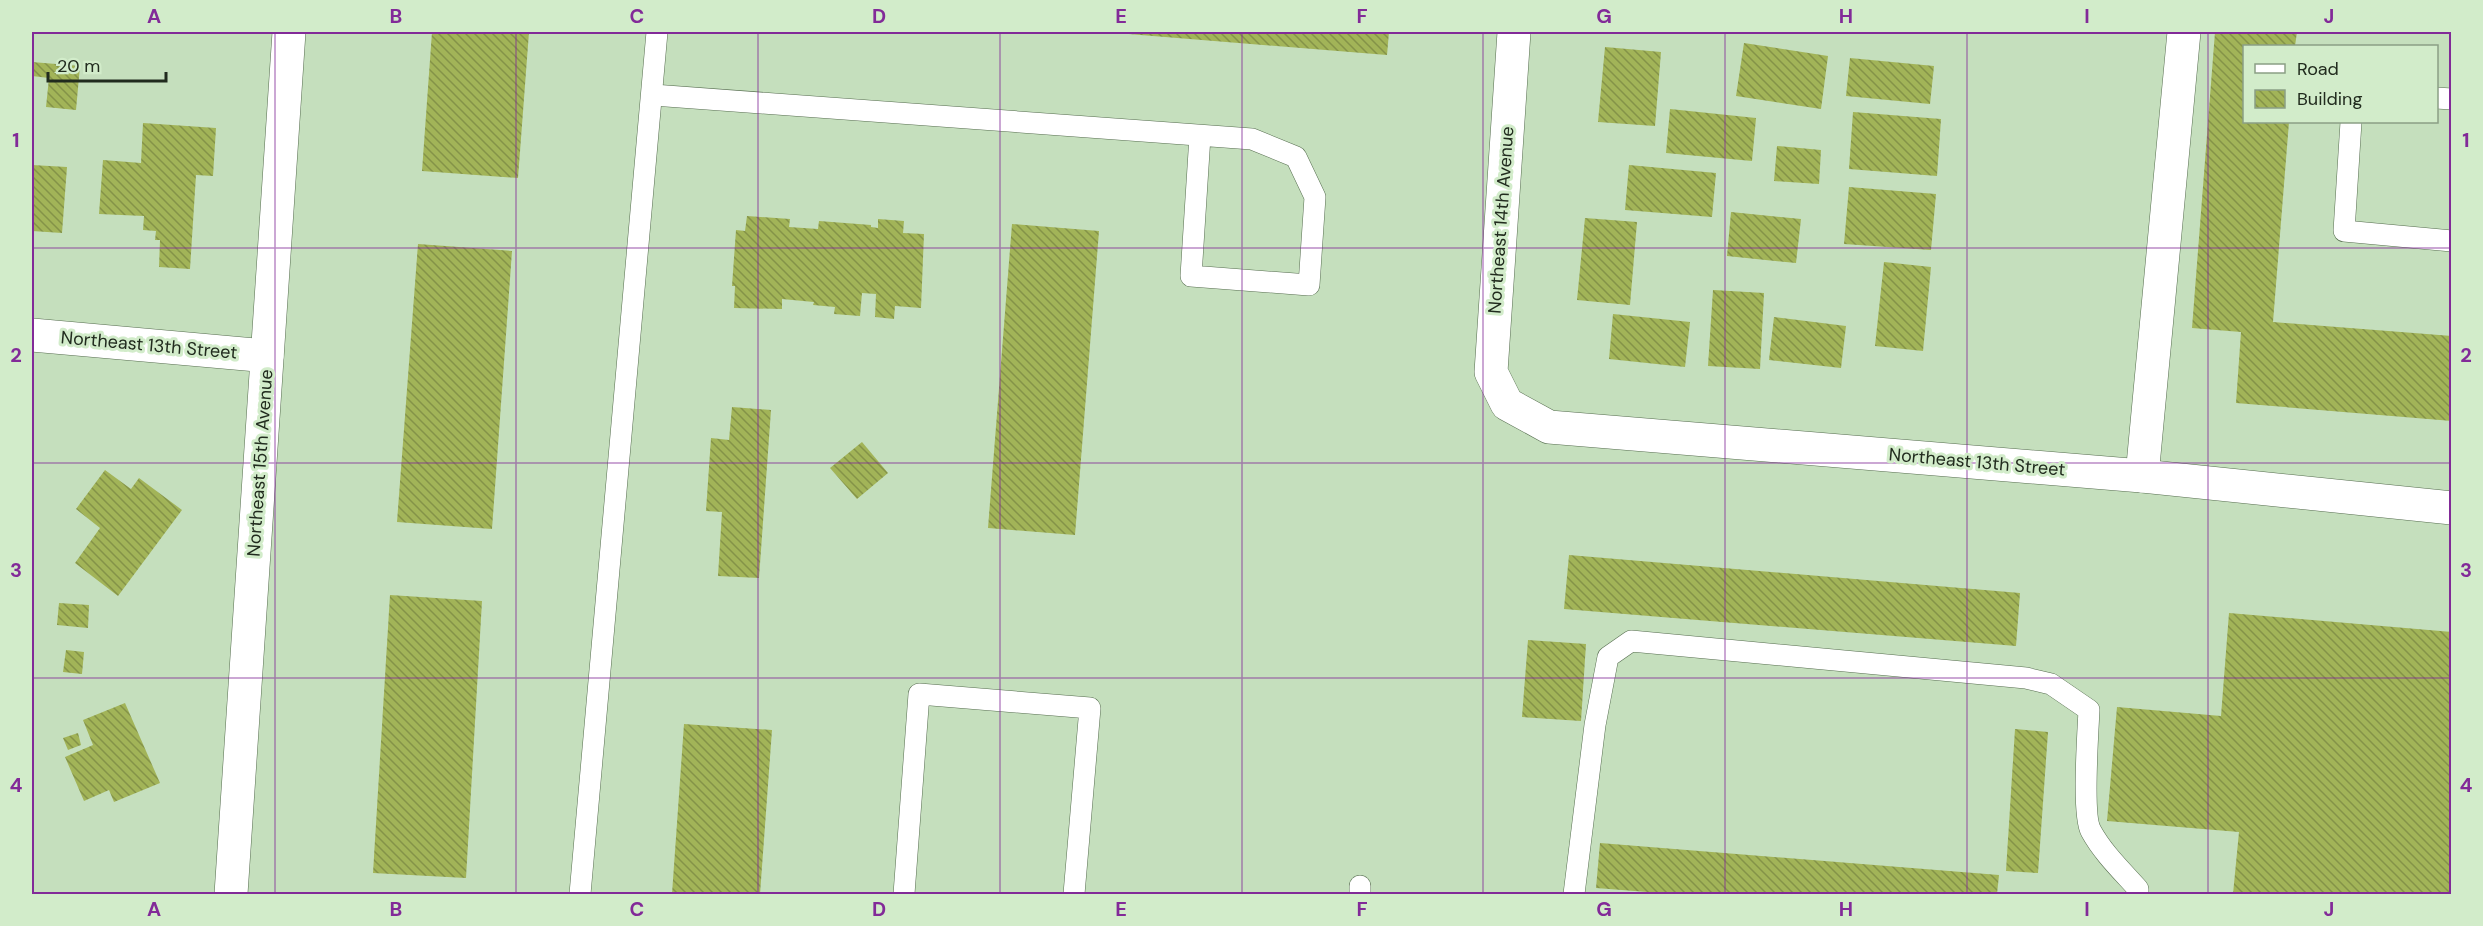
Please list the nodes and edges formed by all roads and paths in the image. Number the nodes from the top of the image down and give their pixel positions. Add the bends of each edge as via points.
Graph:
1 (289, 32) edge
2 (657, 32) edge
3 (1514, 32) edge
4 (2184, 32) edge
5 (653, 95) junction
6 (2351, 123) edge
7 (1200, 136) junction
8 (2451, 241) edge
9 (32, 335) edge
10 (267, 356) junction
11 (1507, 404) joint
12 (2142, 476) junction
13 (2451, 508) edge
14 (231, 894) edge
15 (580, 894) edge
16 (904, 894) edge
17 (1074, 894) edge
18 (1574, 894) edge
19 (2138, 894) edge

1 - 10 street, Northeast 15th Avenue
2 - 5 lane
3 - 11 street, Northeast 14th Avenue via 1491,372
4 - 12 street
5 - 7 lane
5 - 15 lane
6 - 8 lane via 2344,231
7 - 7 lane via 1191,276 1309,285 1316,197 1296,157 1252,139
9 - 10 street, Northeast 13th Street
10 - 14 street, Northeast 15th Avenue
11 - 12 street, Northeast 13th Street via 1549,427
12 - 13 street, Northeast 13th Street
16 - 17 lane via 919,694 1090,708
18 - 19 lane via 1594,725 1608,657 1631,641 2026,678 2051,684 2089,710 2089,829 2138,889

